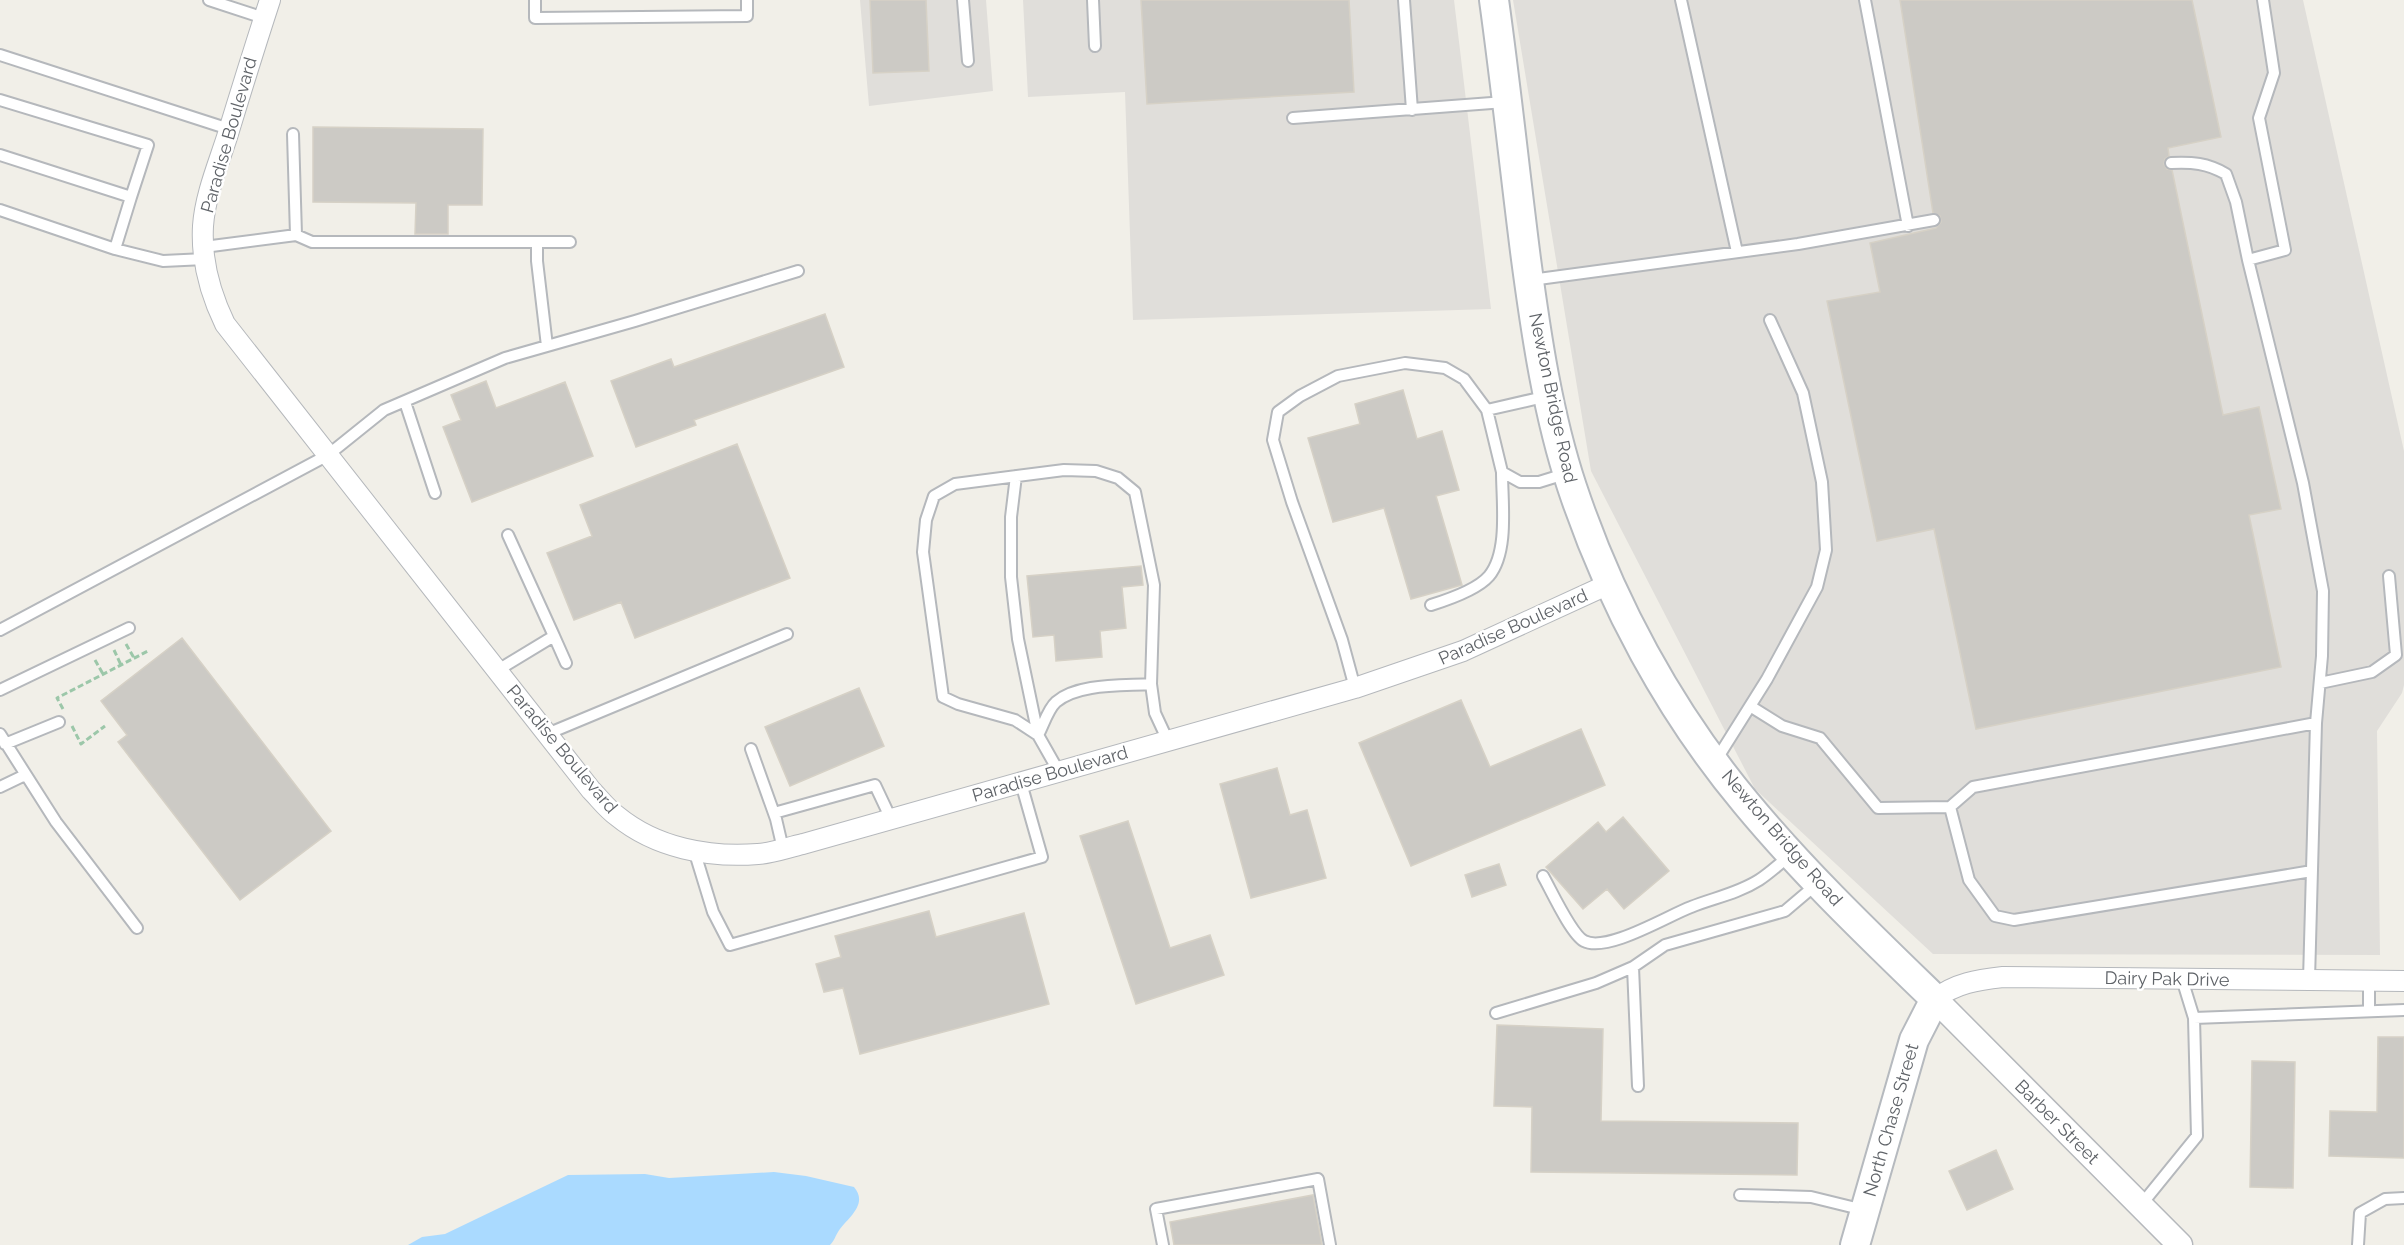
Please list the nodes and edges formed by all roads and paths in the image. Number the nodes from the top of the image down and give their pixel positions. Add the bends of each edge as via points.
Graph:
1 (209, 0) edge
2 (534, 0) edge
3 (747, 0) edge
4 (963, 0) edge
5 (1093, 0) edge
6 (1404, 0) edge
7 (1494, 0) edge
8 (1681, 0) edge
9 (1865, 0) edge
10 (2263, 0) edge
11 (267, 9) edge
12 (1095, 45) dead end
13 (0, 55) edge
14 (968, 61) dead end
15 (0, 100) edge
16 (1508, 101) junction
17 (1412, 110) junction
18 (1293, 118) dead end
19 (229, 129) junction
20 (293, 134) dead end
21 (0, 155) edge
22 (2171, 163) dead end
23 (131, 197) junction
24 (0, 210) edge
25 (1934, 219) dead end
26 (1908, 226) junction
27 (296, 235) junction
28 (537, 242) junction
29 (570, 242) dead end
30 (115, 249) junction
31 (1737, 252) junction
32 (204, 253) junction
33 (2248, 260) junction
34 (798, 271) dead end
35 (1529, 280) junction
36 (1770, 320) dead end
37 (547, 346) junction
38 (1548, 396) junction
39 (405, 402) junction
40 (1487, 410) junction
41 (328, 454) junction
42 (1502, 472) junction
43 (1568, 473) junction
44 (1016, 476) junction
45 (435, 492) dead end
46 (508, 535) dead end
47 (2390, 576) dead end
48 (1609, 584) junction
49 (1431, 605) dead end
50 (129, 628) dead end
51 (0, 630) edge
52 (788, 634) dead end
53 (554, 636) junction
54 (148, 651) dead end
55 (566, 663) dead end
56 (498, 670) junction
57 (2320, 683) junction
58 (1151, 684) junction
59 (1355, 688) junction
60 (0, 690) edge
61 (1750, 706) junction
62 (63, 719) joint
63 (2316, 723) junction
64 (72, 726) dead end
65 (105, 726) dead end
66 (547, 734) junction
67 (1038, 735) junction
68 (2, 739) edge
69 (1168, 741) junction
70 (751, 749) dead end
71 (1715, 762) junction
72 (1059, 772) junction
73 (25, 775) junction
74 (1021, 783) junction
75 (0, 787) edge
76 (1950, 807) junction
77 (774, 813) junction
78 (891, 819) junction
79 (783, 849) junction
80 (694, 850) junction
81 (1791, 854) junction
82 (2312, 871) junction
83 (1543, 876) dead end
84 (1818, 882) junction
85 (137, 928) dead end
86 (1633, 967) junction
87 (2182, 979) junction
88 (2309, 980) junction
89 (2369, 981) junction
90 (2404, 981) edge
91 (1935, 999) junction
92 (2404, 1010) edge
93 (2369, 1011) junction
94 (1496, 1013) dead end
95 (2194, 1018) junction
96 (1638, 1086) dead end
97 (1740, 1195) dead end
98 (2404, 1198) edge
99 (2140, 1205) junction
100 (1865, 1210) junction
101 (1163, 1245) edge
102 (1330, 1245) edge
103 (1856, 1245) edge
104 (2180, 1245) edge
105 (2358, 1245) edge

1 - 11 lane
2 - 3 lane via 535,18 747,16
4 - 14 lane
5 - 12 lane
6 - 17 lane
7 - 16 main road, Newton Bridge Road
8 - 31 lane
9 - 26 lane
10 - 33 lane via 2274,73 2259,117 2285,250
11 - 19 street, Paradise Boulevard
13 - 19 lane
15 - 23 lane via 148,145
16 - 17 lane
16 - 35 main road, Newton Bridge Road
17 - 18 lane
19 - 32 street, Paradise Boulevard via 208,197
20 - 27 lane
21 - 23 lane
22 - 33 lane via 2210,165 2226,174
23 - 30 lane
24 - 30 lane
25 - 26 lane
26 - 31 lane
27 - 28 lane via 312,242
27 - 32 lane
28 - 29 lane
28 - 37 lane
30 - 32 lane via 163,261
31 - 35 lane
32 - 41 street, Paradise Boulevard via 208,282 225,324
33 - 57 lane via 2303,483 2323,591
34 - 37 lane
35 - 38 main road, Newton Bridge Road
36 - 61 lane via 1803,393 1822,482 1826,550 1817,587
37 - 39 lane via 506,358
38 - 40 lane
38 - 43 main road, Newton Bridge Road
39 - 41 lane via 384,410
39 - 45 lane
40 - 42 lane
40 - 59 lane via 1464,379 1445,368 1405,363 1338,376 1278,412 1273,440
41 - 51 lane
41 - 56 street, Paradise Boulevard
42 - 43 lane via 1520,482 1539,482
42 - 49 lane via 1500,553 1488,577 1456,597
43 - 48 main road, Newton Bridge Road
44 - 58 lane via 1096,471 1118,478 1136,492 1154,585
44 - 67 lane via 1011,577 1018,639
44 - 67 lane via 955,484 934,496 926,520 923,552 943,697 958,705 1015,720
46 - 53 lane
47 - 57 lane via 2396,655 2372,672
48 - 59 street, Paradise Boulevard via 1463,651
48 - 71 main road, Newton Bridge Road via 1647,660
50 - 60 lane
52 - 66 lane
53 - 55 lane
53 - 56 lane
54 - 62 path via 57,698
56 - 66 street, Paradise Boulevard
57 - 63 lane
58 - 67 lane via 1092,688 1064,697 1054,704
58 - 69 lane via 1155,713
59 - 69 street, Paradise Boulevard
61 - 71 lane
61 - 76 lane via 1782,726 1820,738 1878,808
62 - 68 lane
63 - 76 lane via 1973,786
63 - 82 lane
64 - 65 path via 81,744
66 - 80 street, Paradise Boulevard via 616,816 647,836
67 - 72 lane
68 - 73 lane
69 - 72 street, Paradise Boulevard
70 - 77 lane
71 - 81 main road, Newton Bridge Road via 1744,802
72 - 74 street, Paradise Boulevard
73 - 75 lane
73 - 85 lane
74 - 78 street, Paradise Boulevard
74 - 80 lane via 1042,857 730,945 713,912
76 - 82 lane via 1969,880 1995,916 2014,920
77 - 78 lane via 875,784
77 - 79 lane
78 - 79 street, Paradise Boulevard
79 - 80 street, Paradise Boulevard via 720,855
81 - 83 lane via 1759,880 1724,897 1692,906 1626,938 1594,944 1582,941
81 - 84 main road, Newton Bridge Road
82 - 88 lane
84 - 86 lane via 1785,911 1665,945
84 - 91 main road, Newton Bridge Road
86 - 94 lane via 1596,983
86 - 96 lane
87 - 88 street, Dairy Pak Drive
87 - 91 street, Dairy Pak Drive via 2003,977 1963,983
87 - 95 lane
88 - 89 street, Dairy Pak Drive
89 - 90 street, Dairy Pak Drive
89 - 93 lane
91 - 99 street, Barber Street
91 - 100 main road, North Chase Street via 1914,1040
92 - 93 lane
93 - 95 lane
95 - 99 lane via 2197,1136
97 - 100 lane via 1811,1197
98 - 105 lane via 2385,1199 2360,1212
99 - 104 street, Barber Street
100 - 103 main road, North Chase Street
101 - 102 lane via 1156,1209 1318,1179

